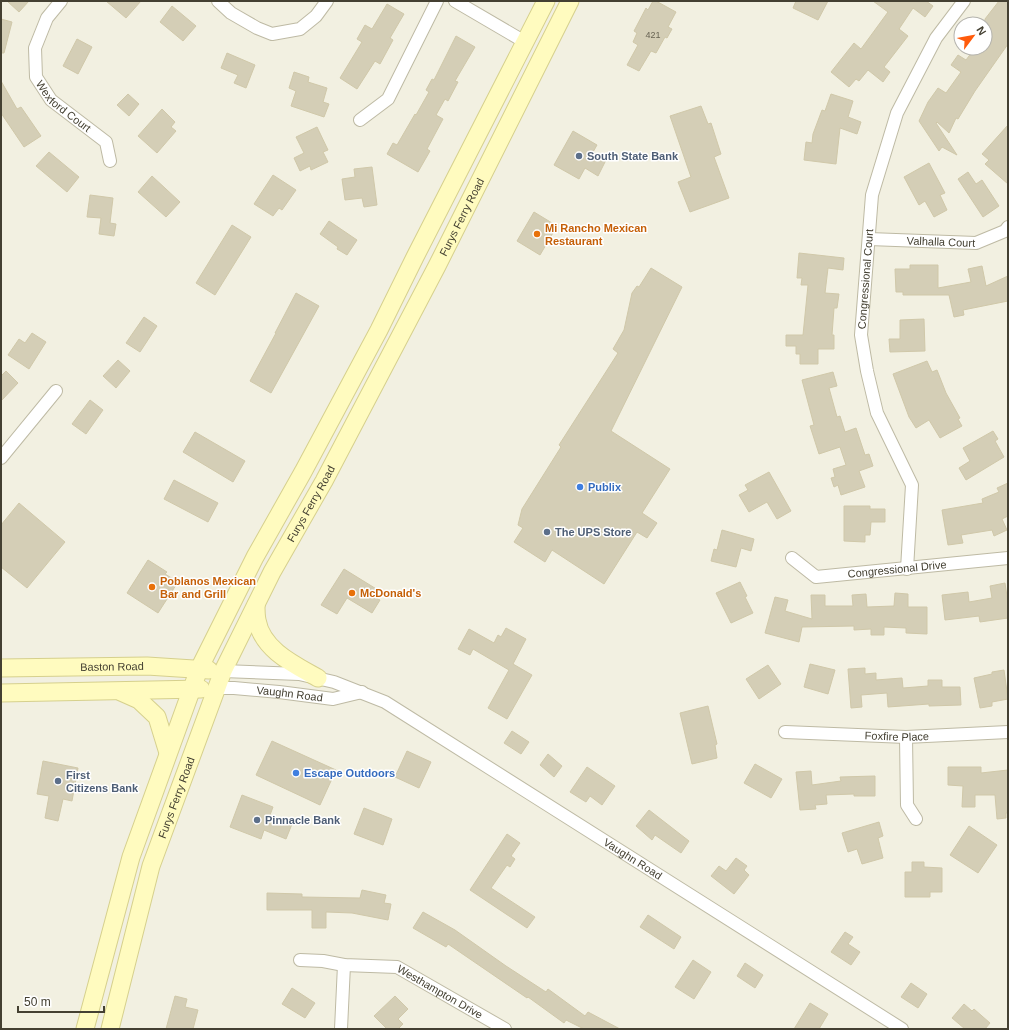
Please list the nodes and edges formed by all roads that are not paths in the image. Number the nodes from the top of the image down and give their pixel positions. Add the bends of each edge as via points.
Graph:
1 (61, 1) edge
2 (218, 1) edge
3 (327, 1) edge
4 (436, 1) edge
5 (455, 1) edge
6 (546, 1) edge
7 (570, 1) edge
8 (964, 1) edge
9 (525, 42) junction
10 (360, 120) dead end
11 (110, 161) dead end
12 (1008, 227) edge
13 (869, 239) junction
14 (56, 391) dead end
15 (1, 458) edge
16 (792, 558) dead end
17 (1008, 558) edge
18 (907, 569) junction
19 (256, 605) junction
20 (1, 668) edge
21 (199, 669) junction
22 (223, 671) junction
23 (318, 678) junction
24 (216, 688) junction
25 (191, 689) junction
26 (117, 690) junction
27 (362, 692) junction
28 (1, 693) edge
29 (785, 732) dead end
30 (1008, 732) edge
31 (906, 738) junction
32 (168, 753) junction
33 (916, 819) dead end
34 (300, 960) dead end
35 (344, 965) junction
36 (85, 1029) edge
37 (110, 1029) edge
38 (341, 1029) edge
39 (504, 1029) edge
40 (902, 1029) edge

1 - 11 street, Wexford Court via 47,18 35,48 36,77 51,100 106,142
2 - 3 street via 231,13 272,34 300,29 316,16
4 - 10 street via 388,99
5 - 9 street
6 - 9 main road, Furys Ferry Road
7 - 19 main road, Furys Ferry Road via 438,266
8 - 13 street, Congressional Court via 936,38 897,113 872,195
9 - 21 main road, Furys Ferry Road via 379,330 255,557
12 - 13 street, Valhalla Court via 1005,231 976,243
13 - 18 street, Congressional Court via 861,336 877,413 912,485
14 - 15 street
16 - 18 street, Congressional Drive via 816,577
17 - 18 street, Congressional Drive
19 - 22 main road, Furys Ferry Road
19 - 23 main road via 257,622 266,641 285,659
20 - 21 main road, Baston Road via 147,666
21 - 22 main road, Baston Road
21 - 25 main road, Furys Ferry Road
22 - 23 street, Vaughn Road via 299,674
22 - 24 main road, Furys Ferry Road
23 - 27 street, Vaughn Road
24 - 25 main road
24 - 27 street, Vaughn Road via 334,699
24 - 37 main road, Furys Ferry Road via 151,866
25 - 26 main road
25 - 32 main road, Furys Ferry Road
26 - 28 main road
26 - 32 main road via 139,700 156,717
27 - 40 street, Vaughn Road via 385,702
29 - 31 street, Foxfire Place
30 - 31 street, Foxfire Place
31 - 33 street via 907,805
32 - 36 main road, Furys Ferry Road via 131,857
34 - 35 street, Westhampton Drive
35 - 38 street
35 - 39 street, Westhampton Drive via 398,967

